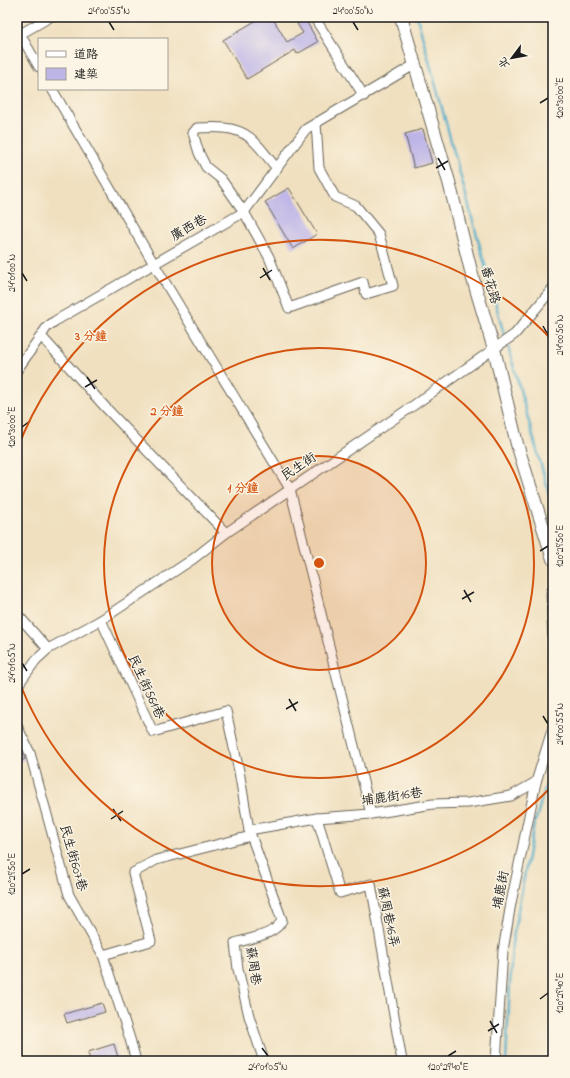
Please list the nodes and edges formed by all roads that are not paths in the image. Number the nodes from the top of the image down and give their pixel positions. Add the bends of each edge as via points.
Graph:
1 (50, 17) edge
2 (314, 17) edge
3 (401, 17) edge
4 (18, 33) edge
5 (38, 65) edge
6 (414, 65) junction
7 (53, 90) edge
8 (364, 96) junction
9 (316, 123) junction
10 (276, 168) junction
11 (244, 212) junction
12 (154, 264) junction
13 (553, 288) edge
14 (41, 336) junction
15 (494, 350) junction
16 (17, 370) edge
17 (290, 489) junction
18 (226, 533) junction
19 (553, 559) edge
20 (553, 588) edge
21 (17, 614) edge
22 (101, 620) junction
23 (553, 640) edge
24 (48, 649) junction
25 (17, 689) edge
26 (17, 726) edge
27 (553, 727) edge
28 (536, 782) junction
29 (371, 814) junction
30 (317, 818) junction
31 (250, 834) junction
32 (103, 955) junction
33 (136, 1061) edge
34 (264, 1061) edge
35 (402, 1061) edge
36 (496, 1061) edge

1 - 4 street
2 - 8 street
3 - 6 main road, 番花路
4 - 5 street
6 - 8 street, 廣西巷
6 - 15 main road, 番花路 via 449,182
7 - 12 street
8 - 9 street, 廣西巷
9 - 10 street, 廣西巷 via 306,129
9 - 11 street via 319,168 335,196 356,206 379,234 393,286 366,294 363,282 289,308 269,257
10 - 11 street, 廣西巷
10 - 11 street via 250,137 238,130 197,128 193,133 206,167 221,179
11 - 12 street, 廣西巷
12 - 14 street, 廣西巷 via 55,321
12 - 17 street
13 - 15 street, 民生街 via 515,334
14 - 16 street, 廣西巷
14 - 18 street via 106,409
15 - 17 street, 民生街
15 - 19 main road, 番花路 via 517,444
17 - 18 street, 民生街
17 - 29 street
18 - 22 street, 民生街 via 193,559
20 - 23 street
21 - 24 street
22 - 24 street, 民生街
22 - 31 street, 民生街561巷 via 153,732 226,711
24 - 25 street, 民生街 via 36,660
26 - 32 street, 民生街607巷 via 30,753 69,895
27 - 28 street, 埔鹿街
28 - 29 street, 埔鹿街16巷 via 511,796 468,803 433,804
28 - 36 street, 埔鹿街 via 503,951
29 - 30 street, 埔鹿街16巷
30 - 31 street, 埔鹿街16巷
30 - 35 street, 蘇周巷16弄 via 340,893 371,884
31 - 32 street, 埔鹿街16巷 via 156,860 133,873 151,941
31 - 34 street, 蘇周巷 via 282,920 272,932 235,943 249,1016
32 - 33 street, 民生街607巷

